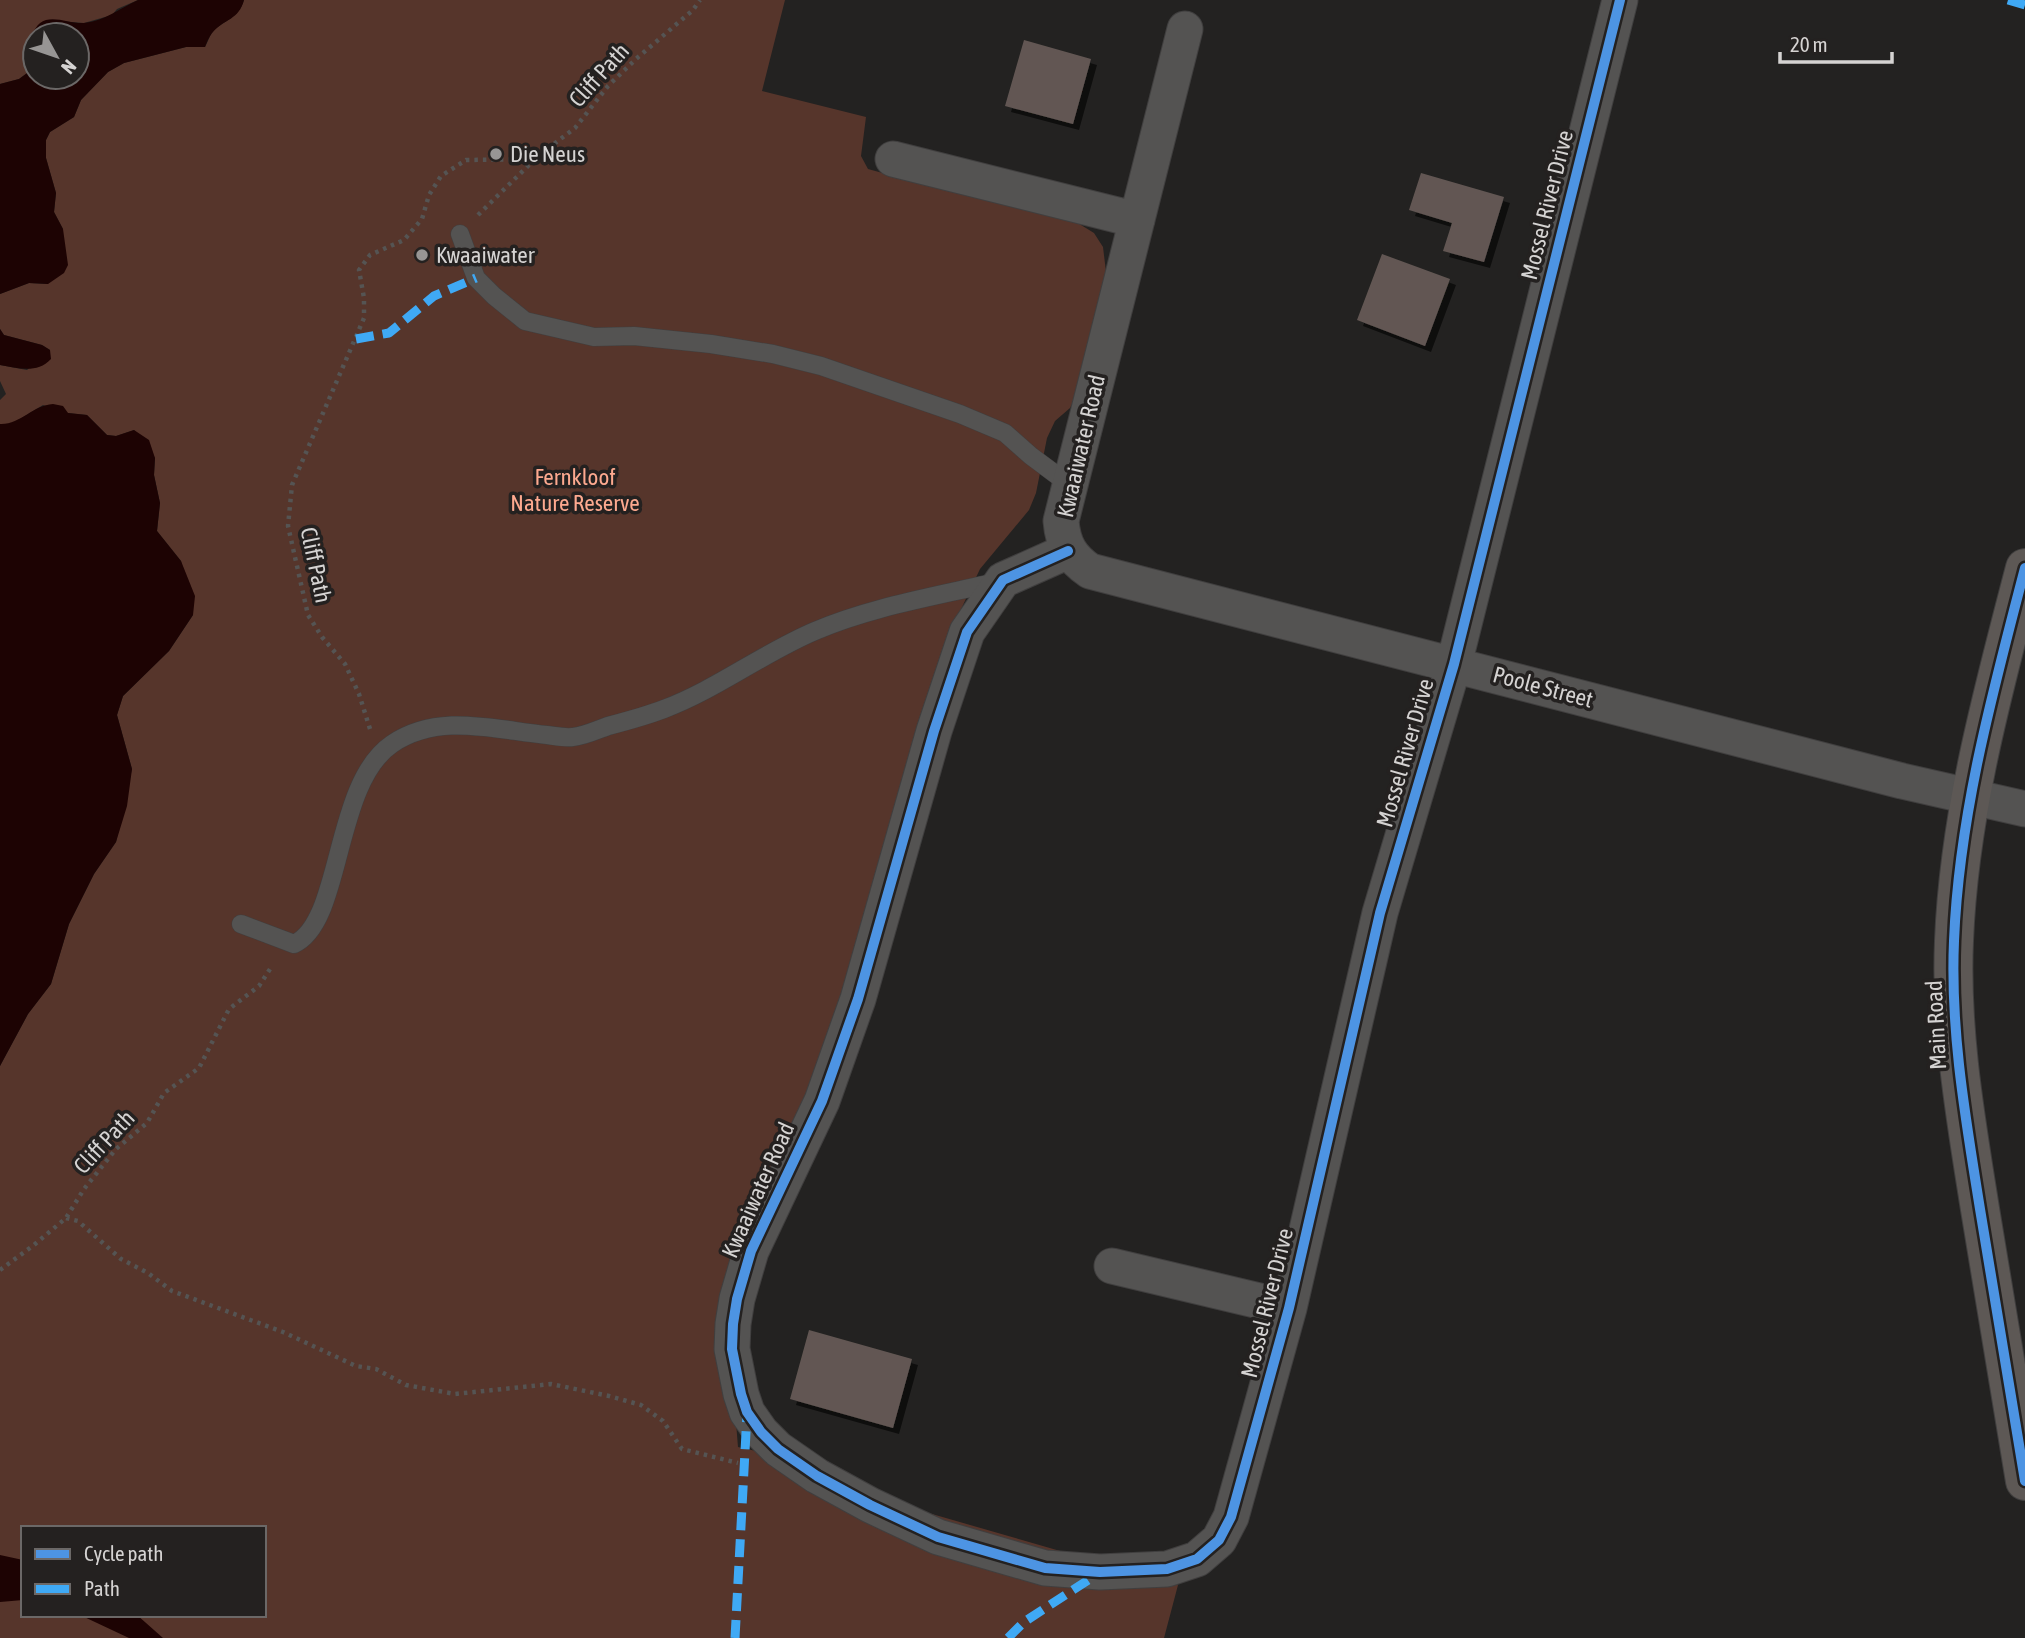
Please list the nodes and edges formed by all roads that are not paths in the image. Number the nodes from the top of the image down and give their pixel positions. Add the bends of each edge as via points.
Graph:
1 (1620, 0) edge
2 (1185, 29) dead end
3 (893, 159) dead end
4 (1136, 220) junction
5 (460, 234) road end
6 (1070, 485) junction
7 (1068, 551) junction
8 (2025, 568) edge
9 (1003, 580) junction
10 (1454, 664) junction
11 (1969, 795) junction
12 (2025, 809) edge
13 (241, 924) dead end
14 (1112, 1266) dead end
15 (1289, 1308) junction
16 (2025, 1481) edge
17 (1231, 1517) joint

1 - 10 street, Mossel River Drive
2 - 4 street, Kwaaiwater Road
3 - 4 street
4 - 6 street, Kwaaiwater Road
5 - 6 lane via 476,278 525,321 594,337 711,344 821,366 1005,433
6 - 7 street, Kwaaiwater Road via 1061,521
7 - 9 street, Kwaaiwater Road
7 - 10 street, Poole Street via 1090,571
8 - 11 main road, Main Road
9 - 13 lane via 816,631 666,709 573,737 460,724 430,728 392,744 362,782 325,901 303,940 294,944
9 - 17 street, Kwaaiwater Road via 967,632 858,999 822,1101 751,1251 733,1324 736,1377 747,1412 761,1432 797,1464 939,1537 1045,1568 1100,1572 1167,1569 1197,1559 1219,1540
10 - 11 street, Poole Street
10 - 15 street, Mossel River Drive via 1380,914
11 - 12 street, Poole Street
11 - 16 main road, Main Road via 1954,943 1960,1076
14 - 15 street
15 - 17 street, Mossel River Drive

